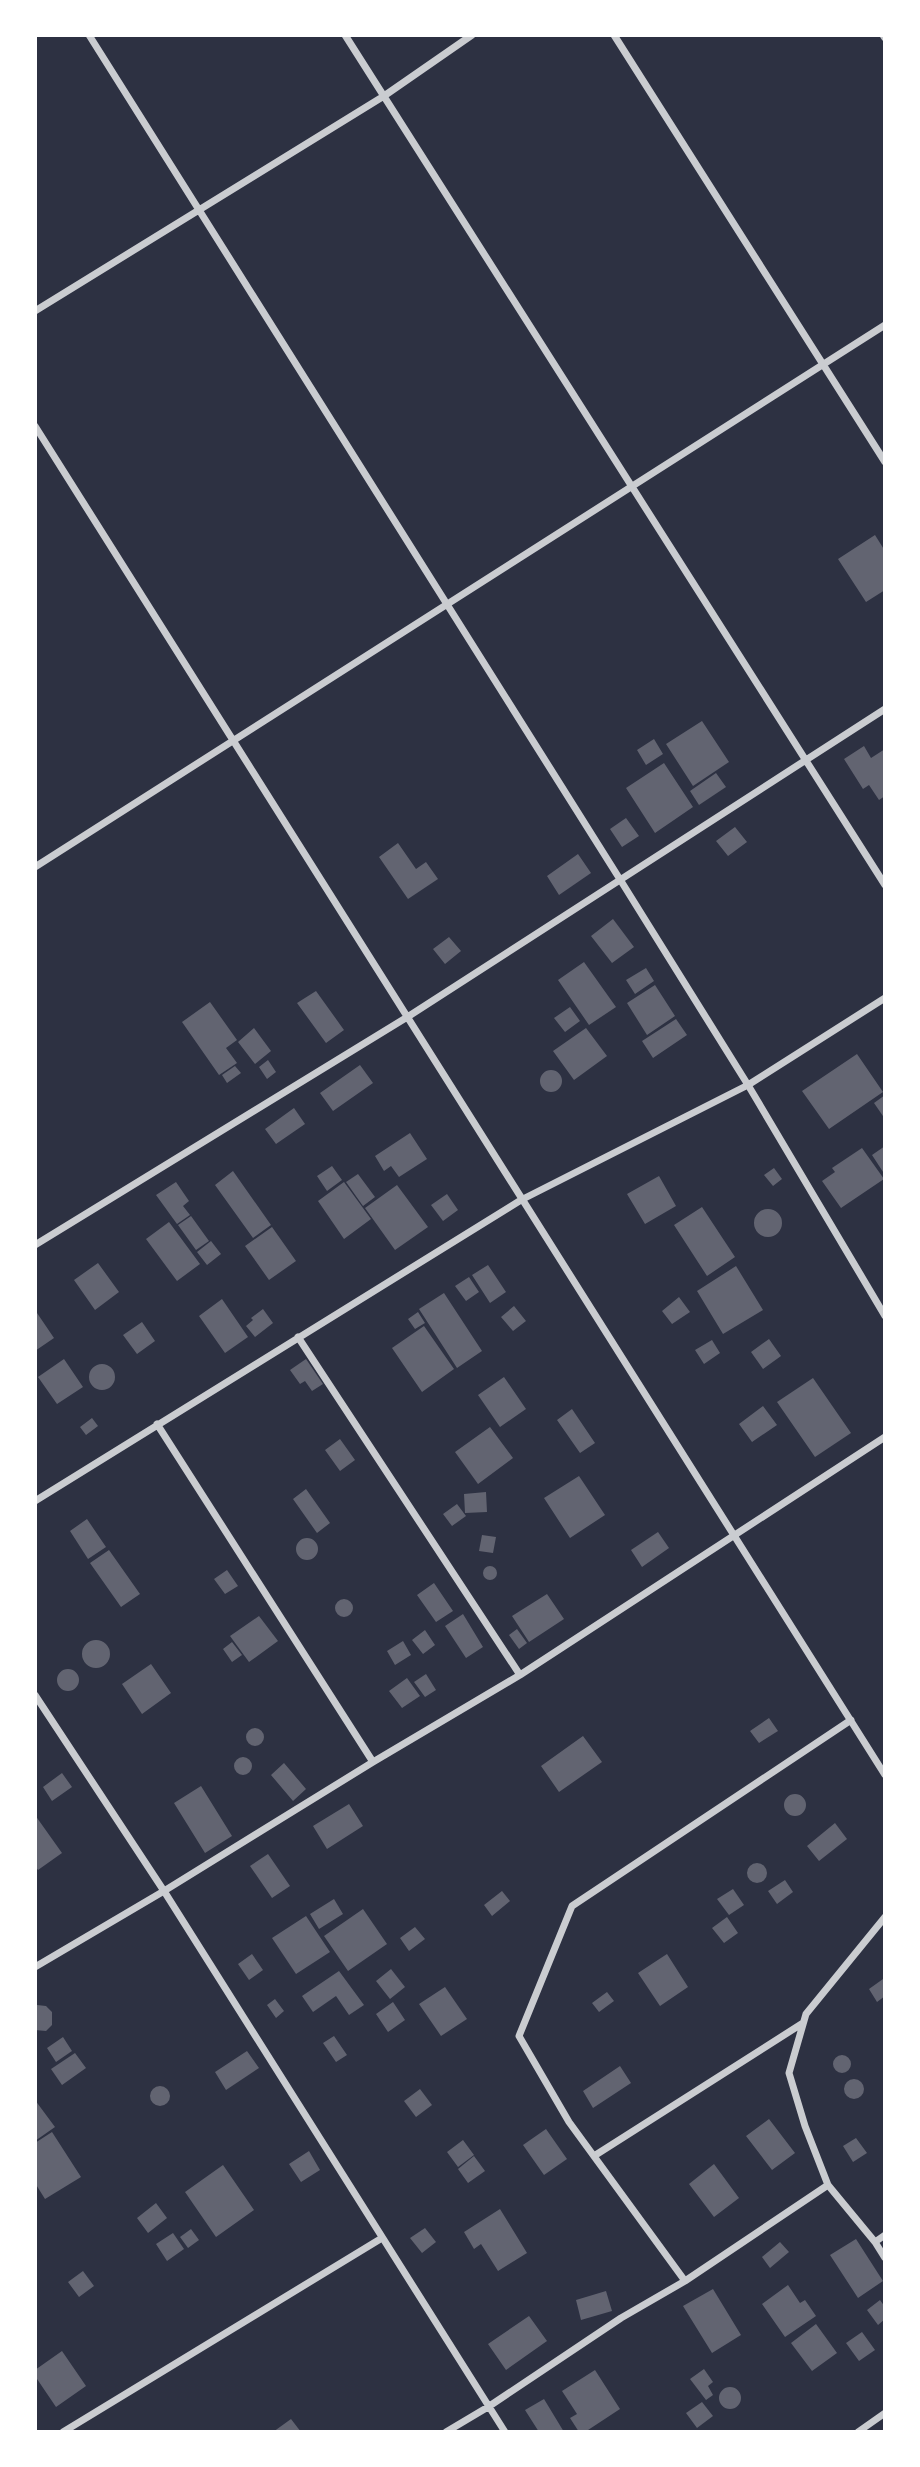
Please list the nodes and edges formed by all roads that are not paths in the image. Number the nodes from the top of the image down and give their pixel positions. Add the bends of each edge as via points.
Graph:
1 (89, 35) edge
2 (345, 35) edge
3 (472, 35) edge
4 (614, 35) edge
5 (384, 96) junction
6 (198, 210) junction
7 (35, 311) edge
8 (885, 325) edge
9 (823, 365) junction
10 (35, 426) edge
11 (885, 462) edge
12 (632, 486) junction
13 (446, 605) junction
14 (885, 709) edge
15 (233, 741) junction
16 (805, 759) junction
17 (35, 867) edge
18 (621, 881) junction
19 (885, 885) edge
20 (885, 998) edge
21 (409, 1016) junction
22 (748, 1085) junction
23 (521, 1200) junction
24 (35, 1245) edge
25 (885, 1316) edge
26 (298, 1337) junction
27 (157, 1424) junction
28 (885, 1437) edge
29 (35, 1500) edge
30 (735, 1536) junction
31 (520, 1675) junction
32 (35, 1695) edge
33 (851, 1720) junction
34 (373, 1762) junction
35 (885, 1775) edge
36 (164, 1891) junction
37 (885, 1916) edge
38 (35, 1967) edge
39 (804, 2023) junction
40 (594, 2156) junction
41 (828, 2185) junction
42 (885, 2235) edge
43 (382, 2238) junction
44 (875, 2242) junction
45 (885, 2258) edge
46 (684, 2281) junction
47 (488, 2407) junction
48 (885, 2413) edge
49 (63, 2432) edge
50 (446, 2432) edge
51 (505, 2432) edge
52 (858, 2432) edge

1 - 6 street
2 - 5 street
3 - 5 street
4 - 9 street
5 - 6 street
5 - 12 street
6 - 7 street
6 - 13 street
8 - 9 street
9 - 11 street
9 - 12 street
10 - 15 street
12 - 13 street
12 - 16 street
13 - 15 street
13 - 18 street
14 - 16 street
15 - 17 street
15 - 21 street
16 - 18 street
16 - 19 street
18 - 21 street
18 - 22 street
20 - 22 street
21 - 23 street
21 - 24 street
22 - 23 street
22 - 25 street
23 - 26 street
23 - 30 street
26 - 27 street
26 - 31 street
27 - 29 street
27 - 34 street
28 - 30 street
30 - 31 street
30 - 33 street
31 - 34 street
32 - 36 street
33 - 35 street
33 - 40 street via 572,1906 519,2036
34 - 36 street
36 - 38 street
36 - 43 street
37 - 39 street via 806,2014
39 - 40 street
39 - 41 street via 789,2073
40 - 46 street
41 - 44 street
41 - 46 street
42 - 44 street
43 - 47 street
43 - 49 street
44 - 45 street
46 - 47 street
47 - 50 street
47 - 51 street
48 - 52 street

